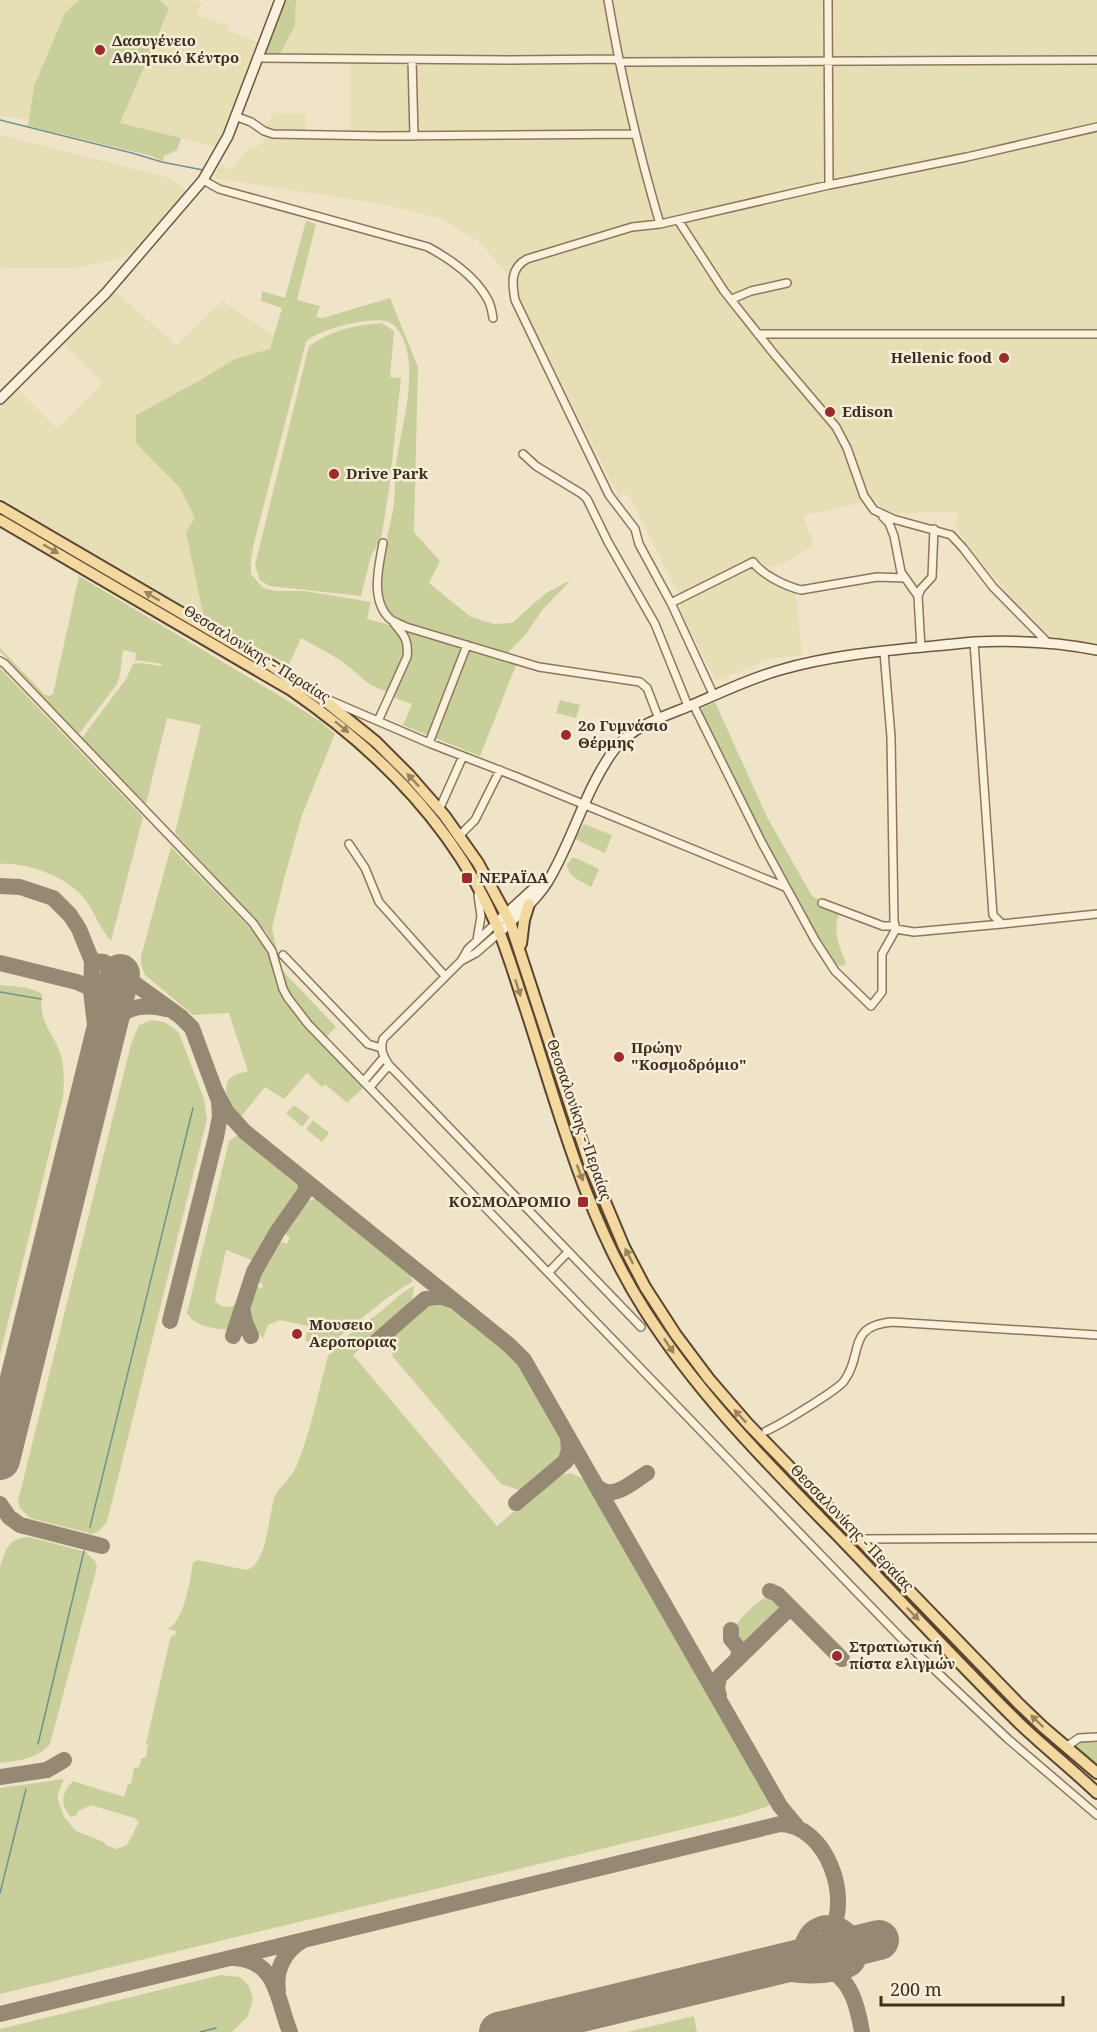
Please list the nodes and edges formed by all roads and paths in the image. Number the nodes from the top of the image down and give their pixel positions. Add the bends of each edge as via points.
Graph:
1 (280, 0) edge
2 (608, 0) edge
3 (828, 0) edge
4 (257, 58) junction
5 (412, 59) junction
6 (1097, 60) edge
7 (619, 61) junction
8 (829, 61) junction
9 (235, 116) junction
10 (1097, 127) edge
11 (635, 134) junction
12 (414, 136) junction
13 (203, 180) junction
14 (829, 185) junction
15 (678, 220) junction
16 (660, 224) junction
17 (787, 283) dead end
18 (732, 298) junction
19 (493, 318) dead end
20 (758, 333) junction
21 (1097, 334) edge
22 (0, 399) edge
23 (523, 454) dead end
24 (0, 507) edge
25 (873, 510) junction
26 (0, 520) edge
27 (934, 530) junction
28 (383, 543) dead end
29 (905, 578) junction
30 (918, 596) junction
31 (671, 603) junction
32 (392, 621) junction
33 (974, 642) junction
34 (1048, 643) junction
35 (467, 645) junction
36 (921, 648) junction
37 (1097, 650) edge
38 (884, 652) junction
39 (0, 661) edge
40 (316, 694) junction
41 (712, 697) junction
42 (693, 704) junction
43 (656, 720) junction
44 (378, 721) junction
45 (429, 743) junction
46 (463, 756) junction
47 (500, 770) junction
48 (585, 804) junction
49 (440, 810) junction
50 (459, 836) junction
51 (349, 844) dead end
52 (554, 870) junction
53 (473, 881) junction
54 (786, 887) junction
55 (822, 903) dead end
56 (529, 904) junction
57 (1097, 914) edge
58 (508, 917) junction
59 (993, 921) junction
60 (497, 928) junction
61 (895, 928) junction
62 (477, 941) junction
63 (521, 951) junction
64 (283, 955) dead end
65 (461, 961) junction
66 (445, 975) junction
67 (381, 1048) junction
68 (384, 1058) junction
69 (389, 1065) junction
70 (364, 1081) junction
71 (370, 1087) junction
72 (568, 1252) junction
73 (549, 1272) junction
74 (641, 1327) dead end
75 (1097, 1335) edge
76 (766, 1431) dead end
77 (1097, 1538) edge
78 (860, 1539) junction
79 (1097, 1737) edge
80 (1066, 1747) junction
81 (1097, 1773) edge
82 (1097, 1793) edge
83 (1097, 1815) edge

1 - 4 main road
2 - 7 street
3 - 8 street
4 - 5 street
4 - 9 main road
5 - 7 street
5 - 12 street
6 - 8 street
7 - 8 street
7 - 11 street
8 - 14 street
9 - 12 street via 273,134
9 - 13 main road
10 - 14 street
11 - 12 street
11 - 16 street
13 - 19 street via 219,189 428,247 478,285 489,301
13 - 22 main road via 106,293
14 - 15 street
15 - 16 street
15 - 18 street
16 - 31 street via 632,228 526,259 513,276 513,287 515,300 609,495 635,529
17 - 18 street
18 - 20 street
20 - 21 street
20 - 25 street via 836,427
23 - 42 street via 587,499
40 -> 24 main road, Θεσσαλονίκης - Περαίας
25 - 27 street
25 - 29 street via 891,528
26 -> 53 main road, Θεσσαλονίκης - Περαίας via 276,680 330,717 377,757 423,807
27 - 30 street via 932,577
27 - 34 street via 957,541 993,587
28 - 32 street via 378,591 383,611
29 - 30 street
29 - 31 street via 877,577 801,590 771,576 753,562
30 - 36 street
31 - 41 street
32 - 35 street
32 - 44 street via 409,646
33 - 34 main road
33 - 36 main road
33 - 59 street
34 - 37 main road
35 - 43 street via 522,663 643,683
35 - 45 street
36 - 38 main road
38 - 41 main road via 782,669
38 - 61 street via 891,737
39 - 70 street via 253,922 272,951 283,989 293,1006
40 - 44 street
49 -> 40 main road, Θεσσαλονίκης - Περαίας via 371,738
41 - 42 main road
42 - 43 main road
42 - 54 street
43 - 48 main road via 616,747
44 - 45 street
45 - 46 street
46 - 47 street
46 - 49 street
47 - 48 street
47 - 50 street via 475,820
48 - 52 main road
48 - 54 street
49 - 50 main road, Θεσσαλονίκης - Περαίας
50 - 58 main road, Θεσσαλονίκης - Περαίας
51 - 66 street via 365,868 379,902
52 - 56 main road
52 - 58 main road
53 - 60 main road, Θεσσαλονίκης - Περαίας
53 - 62 street via 481,922
54 - 61 street via 831,967 871,1006 882,992 882,954
55 - 61 street
56 - 58 main road
56 - 63 main road
57 - 59 street via 1002,924
58 - 60 main road
58 - 63 main road, Θεσσαλονίκης - Περαίας
59 - 61 street via 909,932
60 - 62 street
60 - 65 street via 476,953
60 -> 82 main road, Θεσσαλονίκης - Περαίας via 576,1165 599,1221 634,1292 675,1355 756,1451 1016,1720
62 - 65 street
78 -> 63 main road, Θεσσαλονίκης - Περαίας via 721,1395 645,1287 594,1176
64 - 67 street via 368,1044
65 - 66 street
66 - 67 street via 383,1039
67 - 68 street
68 - 69 street
68 - 70 street
69 - 71 street
69 - 72 street
70 - 71 street
71 - 73 street
72 - 73 street
72 - 74 street
73 - 83 street via 902,1639 970,1705
75 - 76 street via 892,1322 872,1325 859,1342 844,1383
77 - 78 street
80 -> 78 main road, Θεσσαλονίκης - Περαίας via 1019,1704
79 - 80 street via 1079,1738
80 - 81 main road, Θεσσαλονίκης - Περαίας

